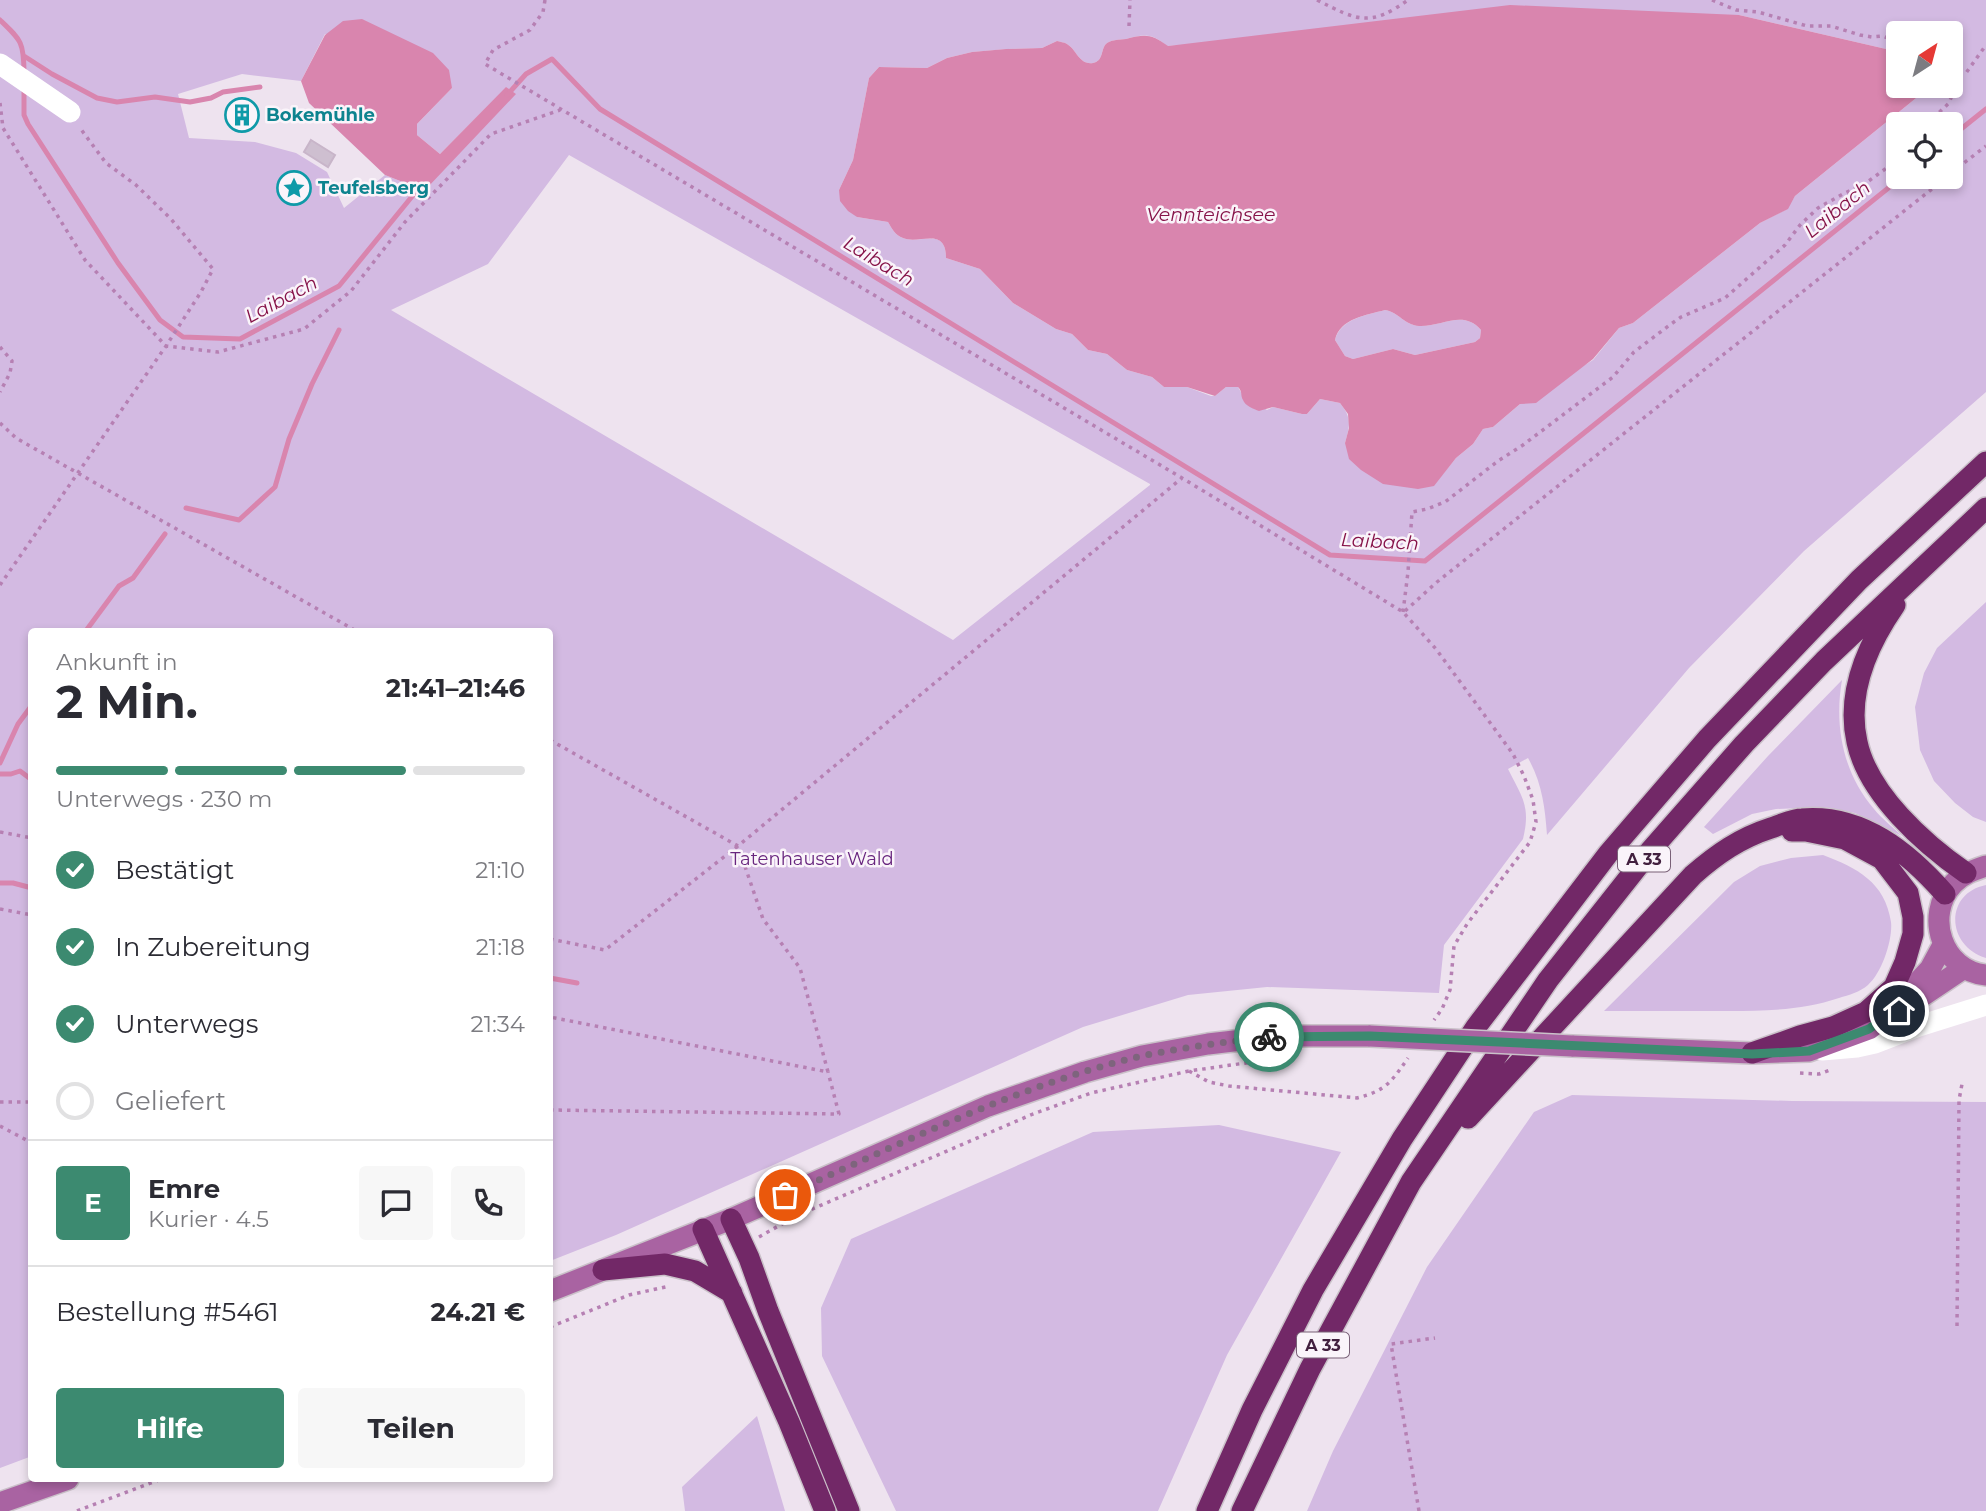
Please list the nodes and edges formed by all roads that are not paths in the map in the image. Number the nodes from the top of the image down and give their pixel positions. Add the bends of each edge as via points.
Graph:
1 (6, 68) edge
2 (70, 112) road end
3 (1986, 463) edge
4 (1986, 508) edge
5 (1919, 570) junction
6 (1766, 830) junction
7 (1976, 870) edge
8 (1945, 894) junction
9 (1943, 945) junction
10 (1964, 968) junction
11 (1986, 975) edge
12 (1986, 1005) edge
13 (1885, 1017) junction
14 (1809, 1051) junction
15 (1752, 1054) junction
16 (1411, 1182) junction
17 (731, 1219) junction
18 (703, 1229) junction
19 (603, 1270) junction
20 (553, 1290) edge
21 (732, 1293) junction
22 (60, 1482) edge
23 (0, 1503) edge
24 (825, 1511) edge
25 (849, 1511) edge
26 (1207, 1511) edge
27 (1242, 1511) edge

1 - 2 street
3 - 26 highway, A 33 via 1858,580 1707,739 1608,854 1476,1027 1402,1139 1313,1290
4 - 5 highway, A 33
5 - 7 highway via 1884,621 1864,662 1857,687 1857,742 1881,792 1927,842 1941,856
5 - 16 highway, A 33 via 1753,734 1650,851 1548,980
6 - 8 highway via 1800,819 1851,824 1901,850
6 - 15 highway via 1846,839 1882,859 1908,893 1913,934 1894,988 1866,1012
6 - 16 highway via 1737,841 1693,875
7 - 8 main road via 1954,882
8 - 9 main road via 1938,928
9 - 10 main road
9 - 13 main road via 1930,969
10 - 11 main road
10 - 13 main road
12 - 14 street via 1875,1043
13 - 14 main road via 1869,1029
14 - 15 main road
15 - 17 main road, bridge via 1370,1036 1276,1036 1208,1044 1142,1056 988,1106
16 - 27 highway, A 33 via 1310,1368
17 - 18 main road
17 - 25 highway
18 - 19 main road
18 - 21 highway
19 - 20 main road
19 - 21 highway via 665,1264 695,1271
21 - 24 highway
22 - 23 main road

